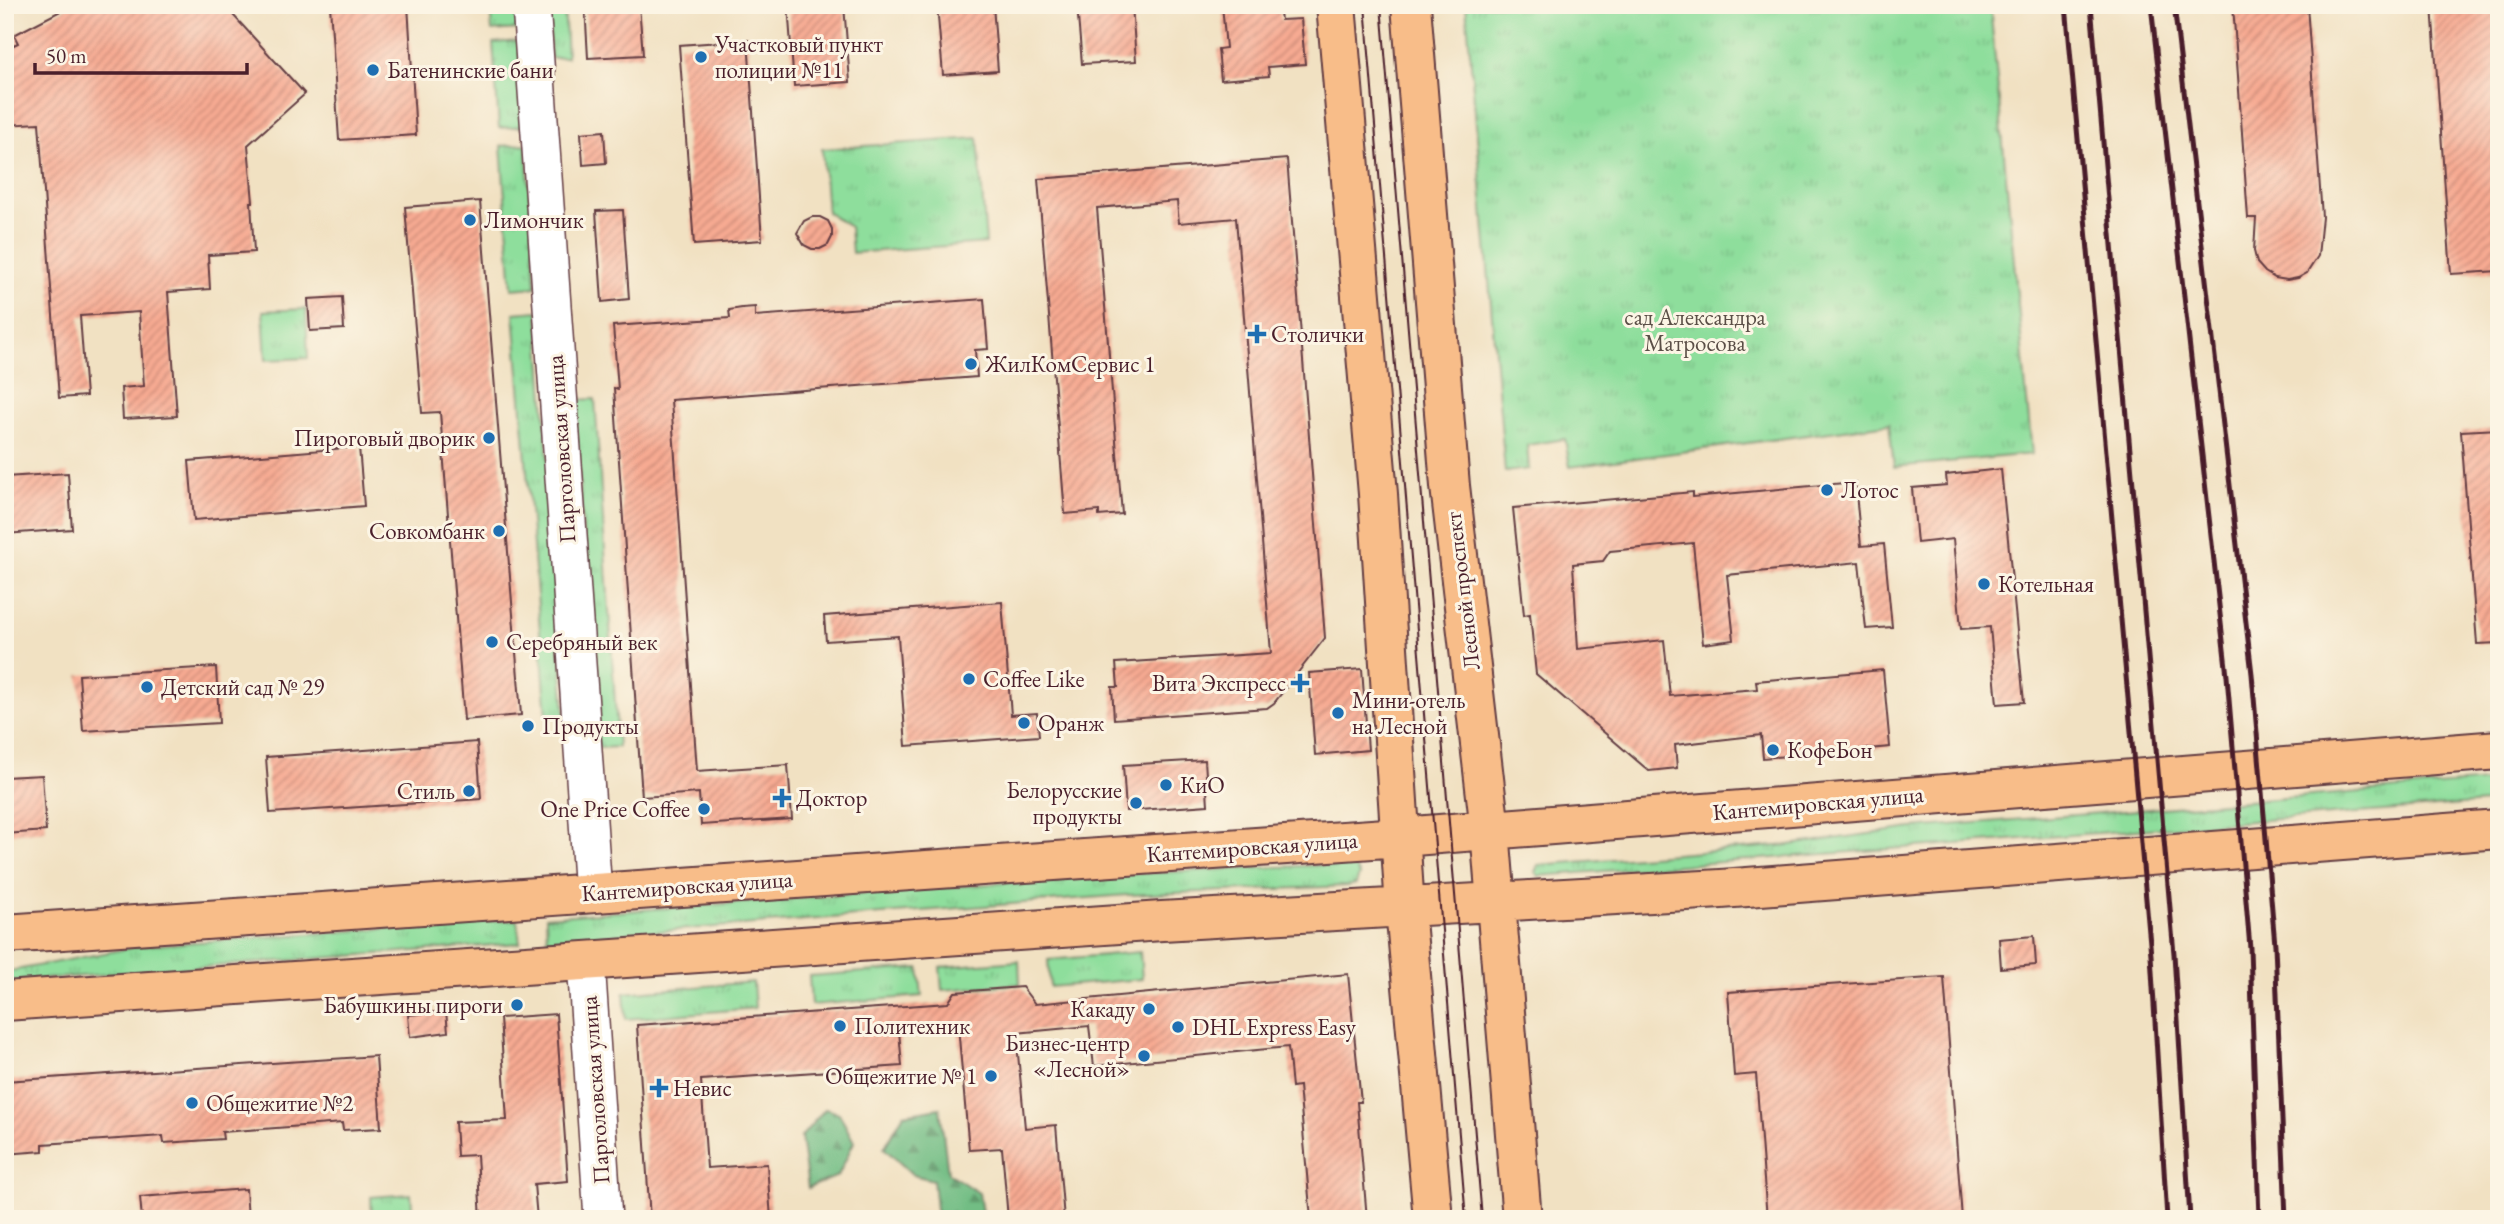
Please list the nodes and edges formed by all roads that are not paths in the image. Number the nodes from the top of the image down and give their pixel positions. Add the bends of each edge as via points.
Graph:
1 (531, 5) edge
2 (1336, 5) edge
3 (1411, 5) edge
4 (2499, 750) edge
5 (2499, 829) edge
6 (1490, 830) junction
7 (1401, 837) junction
8 (593, 893) junction
9 (1496, 903) junction
10 (1405, 909) junction
11 (5, 933) edge
12 (586, 961) junction
13 (5, 1001) edge
14 (603, 1219) edge
15 (1433, 1219) edge
16 (1522, 1219) edge

1 - 8 street, Парголовская улица
2 - 7 main road via 1378,494
3 - 6 main road, Лесной проспект via 1450,486
4 - 6 main road, Кантемировская улица
5 - 9 main road
6 - 7 main road, Кантемировская улица
6 - 9 main road, Лесной проспект
7 - 8 main road, Кантемировская улица
7 - 10 main road
8 - 11 main road, Кантемировская улица
9 - 10 main road
9 - 16 main road, Лесной проспект
10 - 12 main road
10 - 15 main road
12 - 13 main road
12 - 14 street, Парголовская улица

